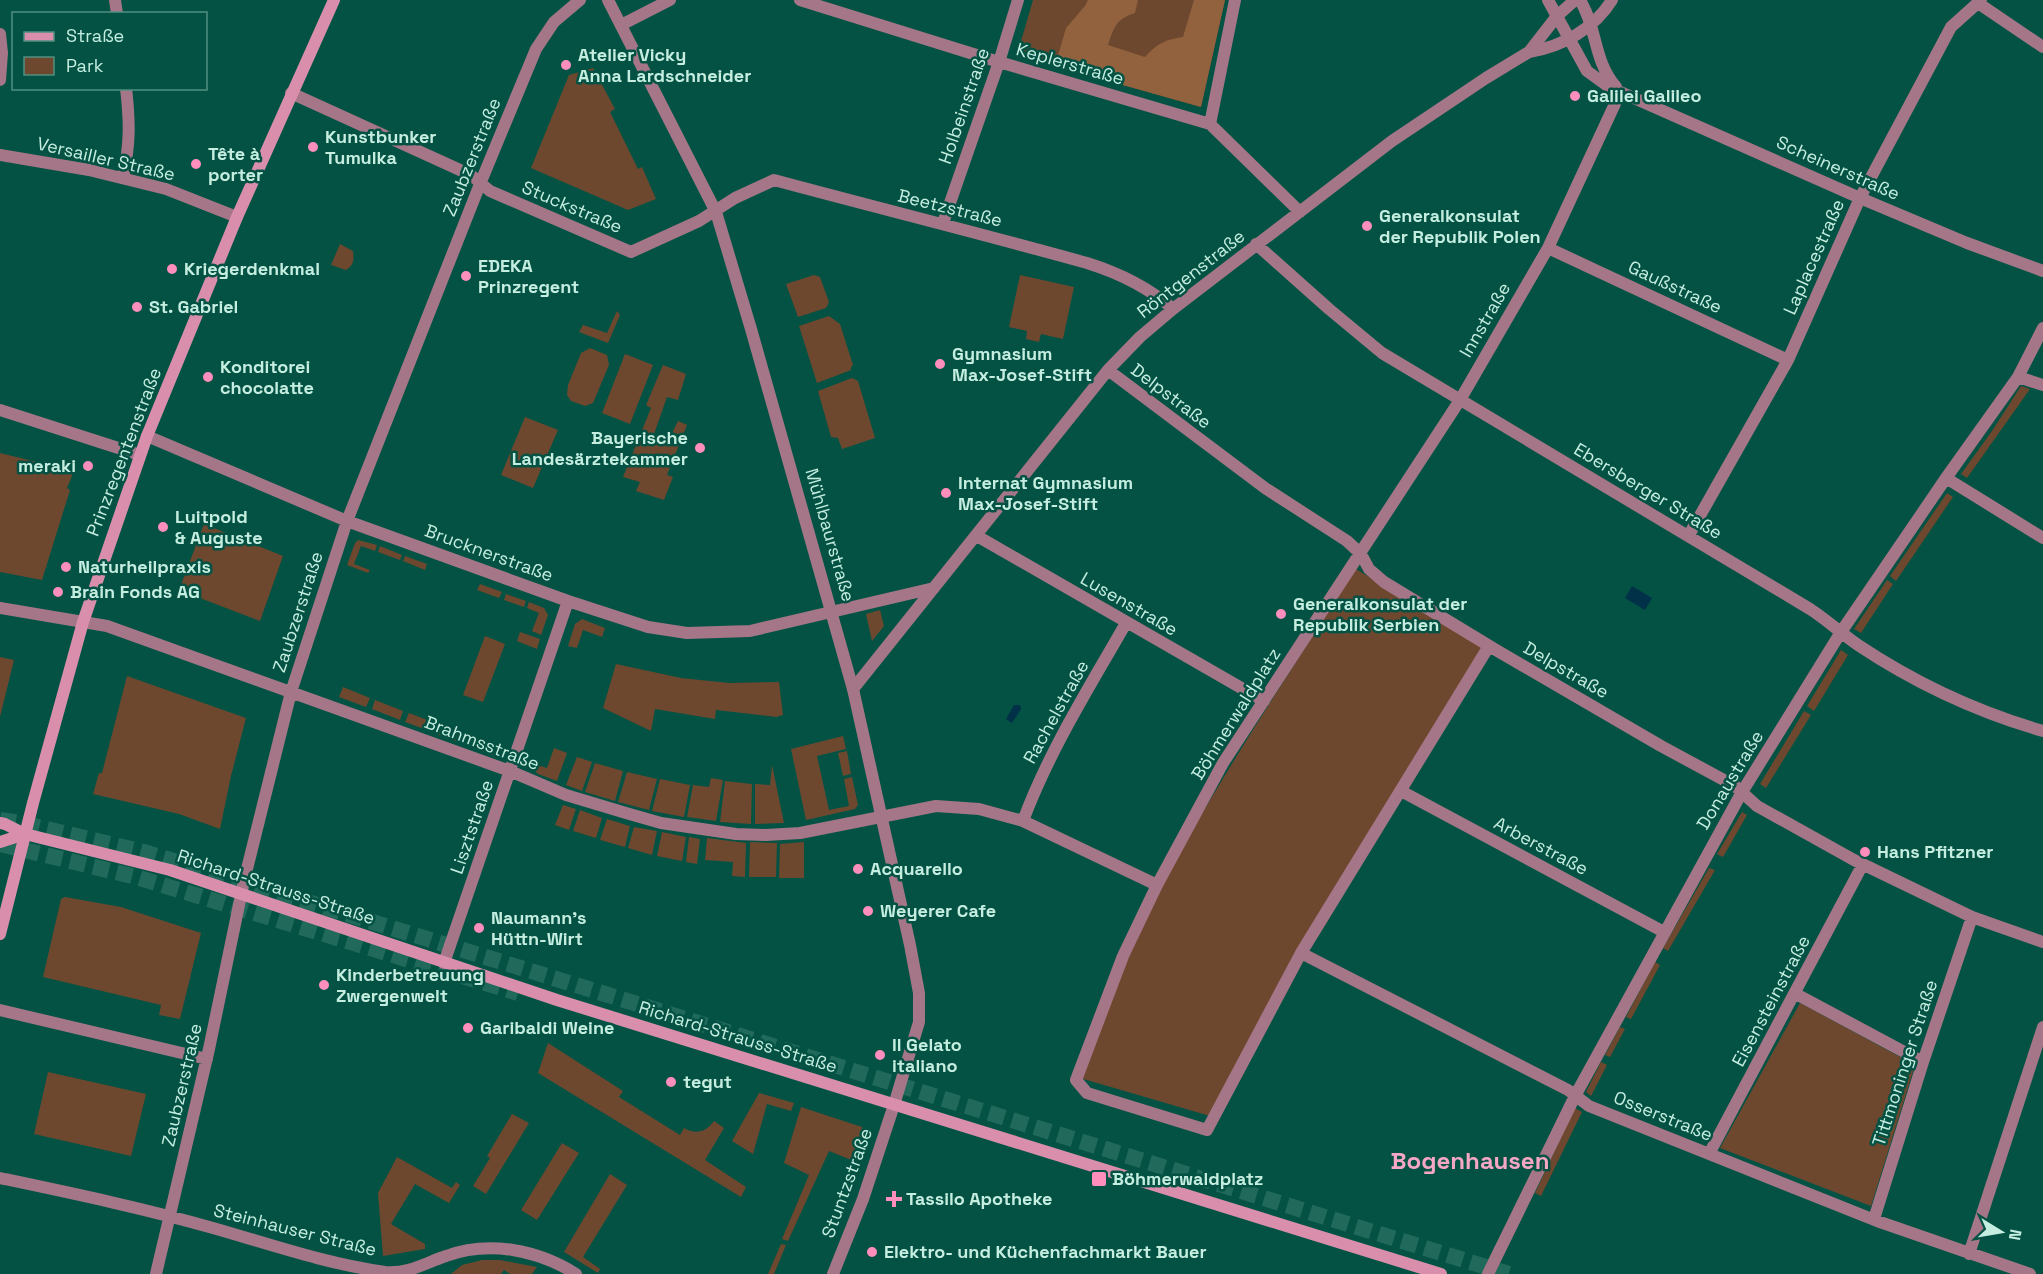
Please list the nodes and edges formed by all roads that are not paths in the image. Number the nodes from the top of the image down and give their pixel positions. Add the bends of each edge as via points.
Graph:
1 (334, 0) edge
2 (580, 0) edge
3 (608, 0) edge
4 (670, 0) edge
5 (800, 0) edge
6 (1018, 0) edge
7 (1235, 0) edge
8 (1548, 0) edge
9 (1575, 0) edge
10 (1580, 0) edge
11 (1612, 0) edge
12 (1979, 1) edge
13 (1557, 16) junction
14 (1591, 24) junction
15 (621, 25) junction
16 (0, 34) edge
17 (1568, 39) junction
18 (2043, 47) edge
19 (1529, 52) junction
20 (999, 62) junction
21 (0, 80) edge
22 (126, 90) edge
23 (291, 93) junction
24 (1620, 93) junction
25 (1210, 124) junction
26 (0, 155) edge
27 (123, 178) junction
28 (480, 184) junction
29 (1860, 198) junction
30 (716, 212) junction
31 (1300, 212) junction
32 (237, 217) junction
33 (943, 223) junction
34 (1256, 244) junction
35 (1548, 248) junction
36 (2043, 271) edge
37 (1173, 309) junction
38 (2043, 328) edge
39 (1788, 360) junction
40 (1108, 370) junction
41 (2018, 377) junction
42 (2043, 385) edge
43 (1460, 400) junction
44 (0, 410) edge
45 (147, 436) junction
46 (140, 455) junction
47 (1946, 478) junction
48 (347, 521) junction
49 (1689, 535) junction
50 (977, 536) junction
51 (2043, 538) edge
52 (1361, 554) junction
53 (934, 588) junction
54 (568, 601) junction
55 (0, 609) edge
56 (833, 613) junction
57 (83, 622) junction
58 (1125, 623) junction
59 (1841, 632) junction
60 (1489, 646) junction
61 (853, 688) junction
62 (291, 692) junction
63 (1264, 701) junction
64 (2043, 731) edge
65 (510, 771) junction
66 (1401, 791) junction
67 (1742, 792) junction
68 (880, 816) junction
69 (1023, 821) junction
70 (0, 824) edge
71 (25, 834) junction
72 (0, 842) edge
73 (1863, 864) junction
74 (1157, 885) junction
75 (242, 893) junction
76 (1972, 917) junction
77 (1664, 932) junction
78 (0, 934) edge
79 (2043, 942) edge
80 (1301, 953) junction
81 (444, 963) junction
82 (1796, 994) junction
83 (0, 1010) edge
84 (2043, 1027) edge
85 (207, 1059) junction
86 (1923, 1062) junction
87 (1575, 1096) junction
88 (894, 1104) junction
89 (1709, 1154) junction
90 (0, 1178) edge
91 (169, 1216) junction
92 (1874, 1220) junction
93 (1969, 1254) junction
94 (406, 1272) edge
95 (156, 1274) edge
96 (576, 1274) edge
97 (833, 1274) edge
98 (1441, 1274) edge
99 (1488, 1274) edge
100 (2030, 1274) edge

1 - 23 main road, Prinzregentenstraße
2 - 28 street, Zaubzerstraße via 554,22 536,49
3 - 15 street, Mühlbaurstraße
4 - 15 street
5 - 20 street, Keplerstraße
6 - 20 street, Holbeinstraße
7 - 25 street
8 - 13 street, Scheinerstraße
9 - 13 street, Röntgenstraße
10 - 14 street
11 - 14 street, Röntgenstraße via 1604,14
12 - 18 street
12 - 29 street, Laplacestraße via 1951,27
13 - 17 street, Scheinerstraße
13 - 19 street, Röntgenstraße
14 - 17 street, Röntgenstraße
14 - 24 street via 1604,71
15 - 30 street, Mühlbaurstraße
16 - 21 street
17 - 19 street, Röntgenstraße
17 - 24 street, Scheinerstraße via 1587,71
19 - 31 street, Röntgenstraße via 1402,135
20 - 25 street, Keplerstraße
20 - 33 street, Holbeinstraße
22 - 27 street via 130,127
23 - 28 street, Stuckstraße via 471,175
23 - 32 main road, Prinzregentenstraße
24 - 29 street, Scheinerstraße
24 - 35 street, Innstraße
25 - 31 street, Keplerstraße
26 - 27 street, Versailler Straße
27 - 32 street, Versailler Straße via 166,189
28 - 30 street, Stuckstraße via 631,252
28 - 48 street, Zaubzerstraße
29 - 36 street, Scheinerstraße
29 - 39 street, Laplacestraße
30 - 33 street, Beetzstraße via 735,198 774,180
30 - 56 street, Mühlbaurstraße
31 - 34 street, Röntgenstraße
32 - 45 main road, Prinzregentenstraße
33 - 37 street, Beetzstraße via 1110,270 1155,293
34 - 37 street, Röntgenstraße
34 - 43 street, Ebersberger Straße via 1382,353
35 - 39 street, Gaußstraße
35 - 43 street, Innstraße
37 - 40 street, Röntgenstraße
38 - 41 street, Donaustraße
39 - 49 street, Laplacestraße
40 - 50 street, Röntgenstraße
40 - 52 street, Delpstraße
41 - 42 street
41 - 47 street, Donaustraße
43 - 49 street, Ebersberger Straße
43 - 52 street, Innstraße
44 - 46 street
45 - 46 main road, Prinzregentenstraße
45 - 48 street, Brucknerstraße
46 - 57 main road, Prinzregentenstraße
47 - 51 street
47 - 59 street, Donaustraße
48 - 54 street, Brucknerstraße
48 - 62 street, Zaubzerstraße
49 - 59 street, Ebersberger Straße
50 - 53 street, Röntgenstraße
50 - 58 street, Lusenstraße
52 - 60 street, Delpstraße via 1369,569 1384,582
52 - 63 street, Böhmerwaldplatz
53 - 56 street
53 - 61 street, Röntgenstraße
54 - 56 street, Brucknerstraße via 648,627 687,633 750,631
54 - 65 street, Lisztstraße
55 - 57 street, Brahmsstraße
56 - 61 street, Mühlbaurstraße
57 - 62 street, Brahmsstraße via 107,626
57 - 71 main road, Prinzregentenstraße
58 - 63 street, Lusenstraße
58 - 69 street, Rachelstraße via 1058,740
59 - 64 street, Ebersberger Straße via 1928,688
59 - 67 street, Donaustraße
60 - 66 street, Böhmerwaldplatz
60 - 67 street, Delpstraße
61 - 68 street, Mühlbaurstraße
62 - 65 street, Brahmsstraße
62 - 75 street, Zaubzerstraße
63 - 74 street, Böhmerwaldplatz via 1223,764
65 - 68 street, Brahmsstraße via 594,804 662,823 706,830 766,835 800,833
65 - 81 street, Lisztstraße
66 - 77 street, Arberstraße
66 - 80 street, Böhmerwaldplatz
67 - 73 street, Delpstraße via 1757,806
67 - 77 street, Donaustraße
68 - 69 street, Brahmsstraße via 936,806 979,809
68 - 88 street, Mühlbaurstraße via 919,993 919,1022
69 - 74 street, Brahmsstraße
70 - 71 main road, Richard-Strauss-Straße
71 - 72 main road
71 - 75 main road, Richard-Strauss-Straße via 170,870
71 - 78 main road, Prinzregentenstraße
73 - 76 street, Delpstraße
73 - 82 street, Eisensteinstraße
74 - 80 street, Böhmerwaldplatz via 1123,956 1076,1080 1087,1093 1208,1130
75 - 81 main road, Richard-Strauss-Straße
75 - 85 street, Zaubzerstraße
76 - 79 street, Delpstraße
76 - 86 street, Tittmoninger Straße
77 - 87 street, Donaustraße
80 - 87 street, Osserstraße
81 - 88 main road, Richard-Strauss-Straße
82 - 86 street
82 - 89 street, Eisensteinstraße
83 - 85 street
84 - 93 street
85 - 91 street, Zaubzerstraße
86 - 92 street, Tittmoninger Straße
87 - 89 street, Osserstraße via 1589,1106
87 - 99 street, Donaustraße
88 - 97 street, Stuntzstraße
88 - 98 main road, Richard-Strauss-Straße
89 - 92 street, Osserstraße
90 - 91 street, Steinhauser Straße
91 - 94 street, Steinhauser Straße via 342,1264
91 - 95 street, Zaubzerstraße
92 - 93 street, Osserstraße
93 - 100 street, Osserstraße
94 - 96 street, Steinhauser Straße via 455,1253 508,1248 545,1258

